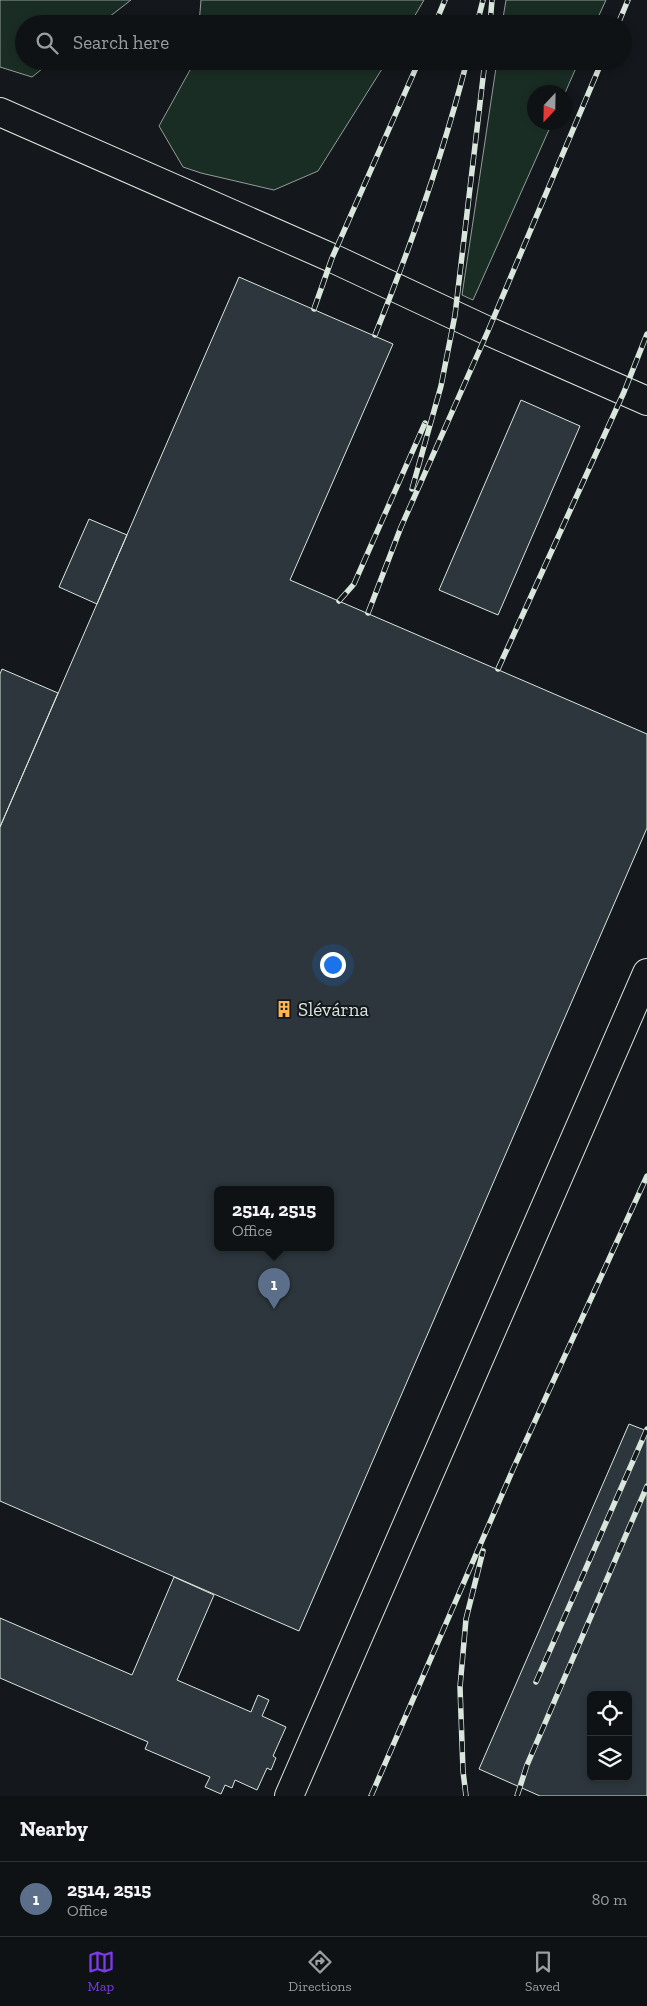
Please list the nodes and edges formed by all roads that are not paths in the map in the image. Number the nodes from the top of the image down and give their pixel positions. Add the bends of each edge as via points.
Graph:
1 (0, 112) edge
2 (647, 401) edge
3 (647, 973) edge
4 (289, 1796) edge

1 - 2 lane
3 - 4 lane

